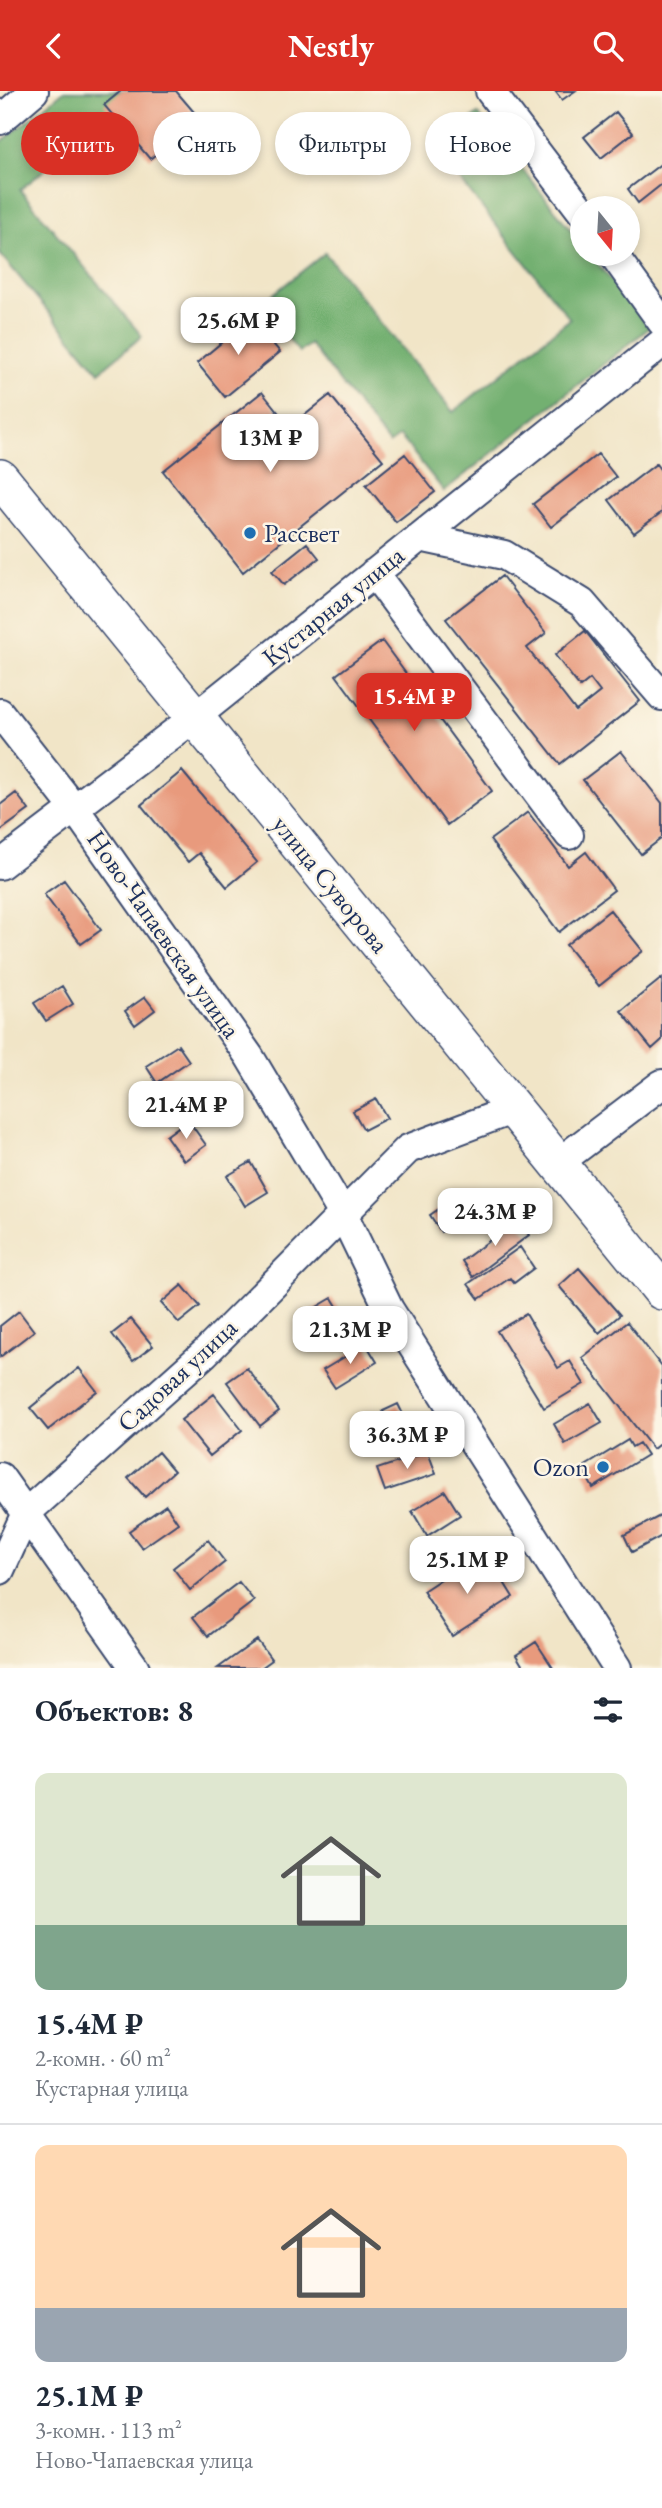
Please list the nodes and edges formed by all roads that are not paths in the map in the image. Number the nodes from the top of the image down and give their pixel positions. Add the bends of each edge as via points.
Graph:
1 (34, 91) edge
2 (490, 91) edge
3 (0, 120) edge
4 (570, 196) edge
5 (621, 266) edge
6 (662, 322) edge
7 (662, 343) edge
8 (0, 478) edge
9 (421, 537) junction
10 (374, 573) junction
11 (662, 696) edge
12 (0, 713) edge
13 (195, 717) junction
14 (75, 809) junction
15 (569, 835) dead end
16 (0, 865) edge
17 (662, 1084) edge
18 (514, 1109) junction
19 (558, 1163) junction
20 (343, 1214) junction
21 (662, 1291) edge
22 (0, 1477) edge
23 (26, 1513) junction
24 (0, 1570) edge
25 (135, 1668) edge
26 (617, 1668) edge

1 - 3 street
2 - 4 street
5 - 6 street
7 - 9 street, Кустарная улица
8 - 13 main road, улица Суворова
9 - 10 street, Кустарная улица
9 - 11 street via 504,555 582,603
10 - 13 street, Кустарная улица
10 - 15 street
12 - 14 street, Ново-Чапаевская улица
13 - 14 street, Кустарная улица
13 - 18 main road, улица Суворова
14 - 16 street, Кустарная улица
14 - 20 street, Ново-Чапаевская улица via 249,1056
17 - 19 street
18 - 19 main road, улица Суворова
18 - 20 street, Садовая улица via 408,1149
19 - 21 main road, улица Суворова
20 - 23 street, Садовая улица via 205,1353
20 - 26 street, Ново-Чапаевская улица via 389,1309
22 - 23 street
23 - 24 street, Садовая улица
23 - 25 street

